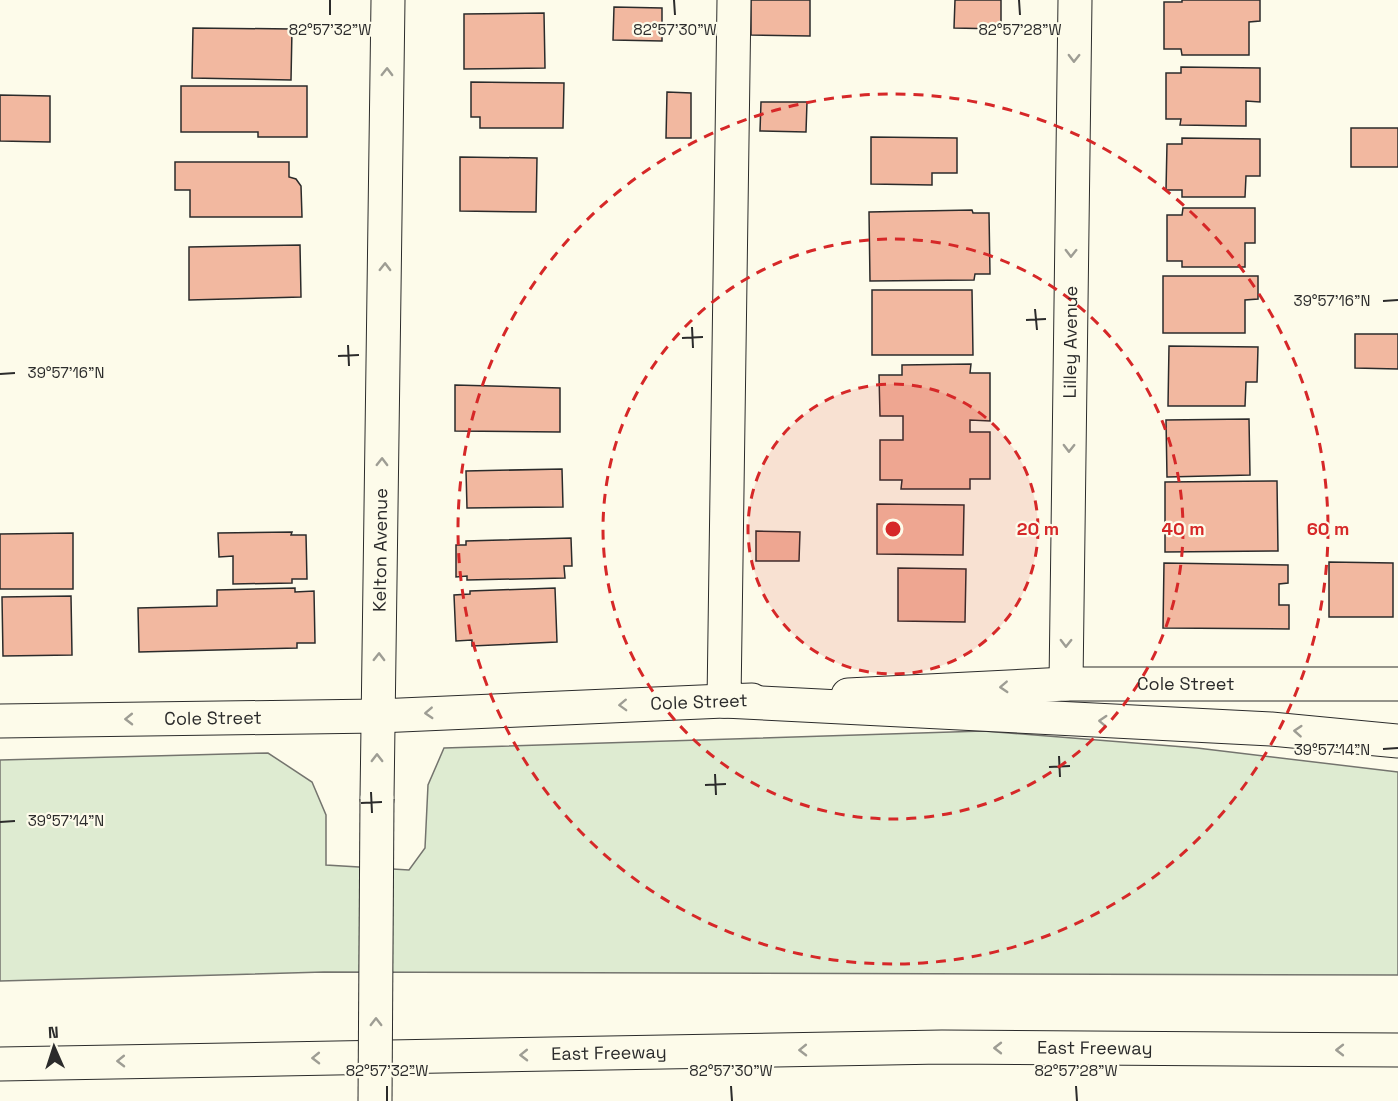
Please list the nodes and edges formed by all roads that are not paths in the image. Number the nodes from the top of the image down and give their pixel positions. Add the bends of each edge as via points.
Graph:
1 (388, 0) edge
2 (734, 0) edge
3 (1075, 0) edge
4 (1066, 684) junction
5 (1398, 684) edge
6 (724, 701) junction
7 (378, 716) junction
8 (0, 721) edge
9 (1398, 741) edge
10 (1398, 1050) edge
11 (0, 1064) edge
12 (375, 1101) edge

7 -> 1 main road, Kelton Avenue
2 - 6 main road
3 -> 4 main road, Lilley Avenue
4 - 5 main road, Cole Street
4 -> 6 main road, Cole Street
6 -> 7 main road, Cole Street
9 -> 6 main road via 1271,729
7 -> 8 main road, Cole Street
12 -> 7 main road, Kelton Avenue, bridge
10 -> 11 main road, East Freeway via 942,1047

